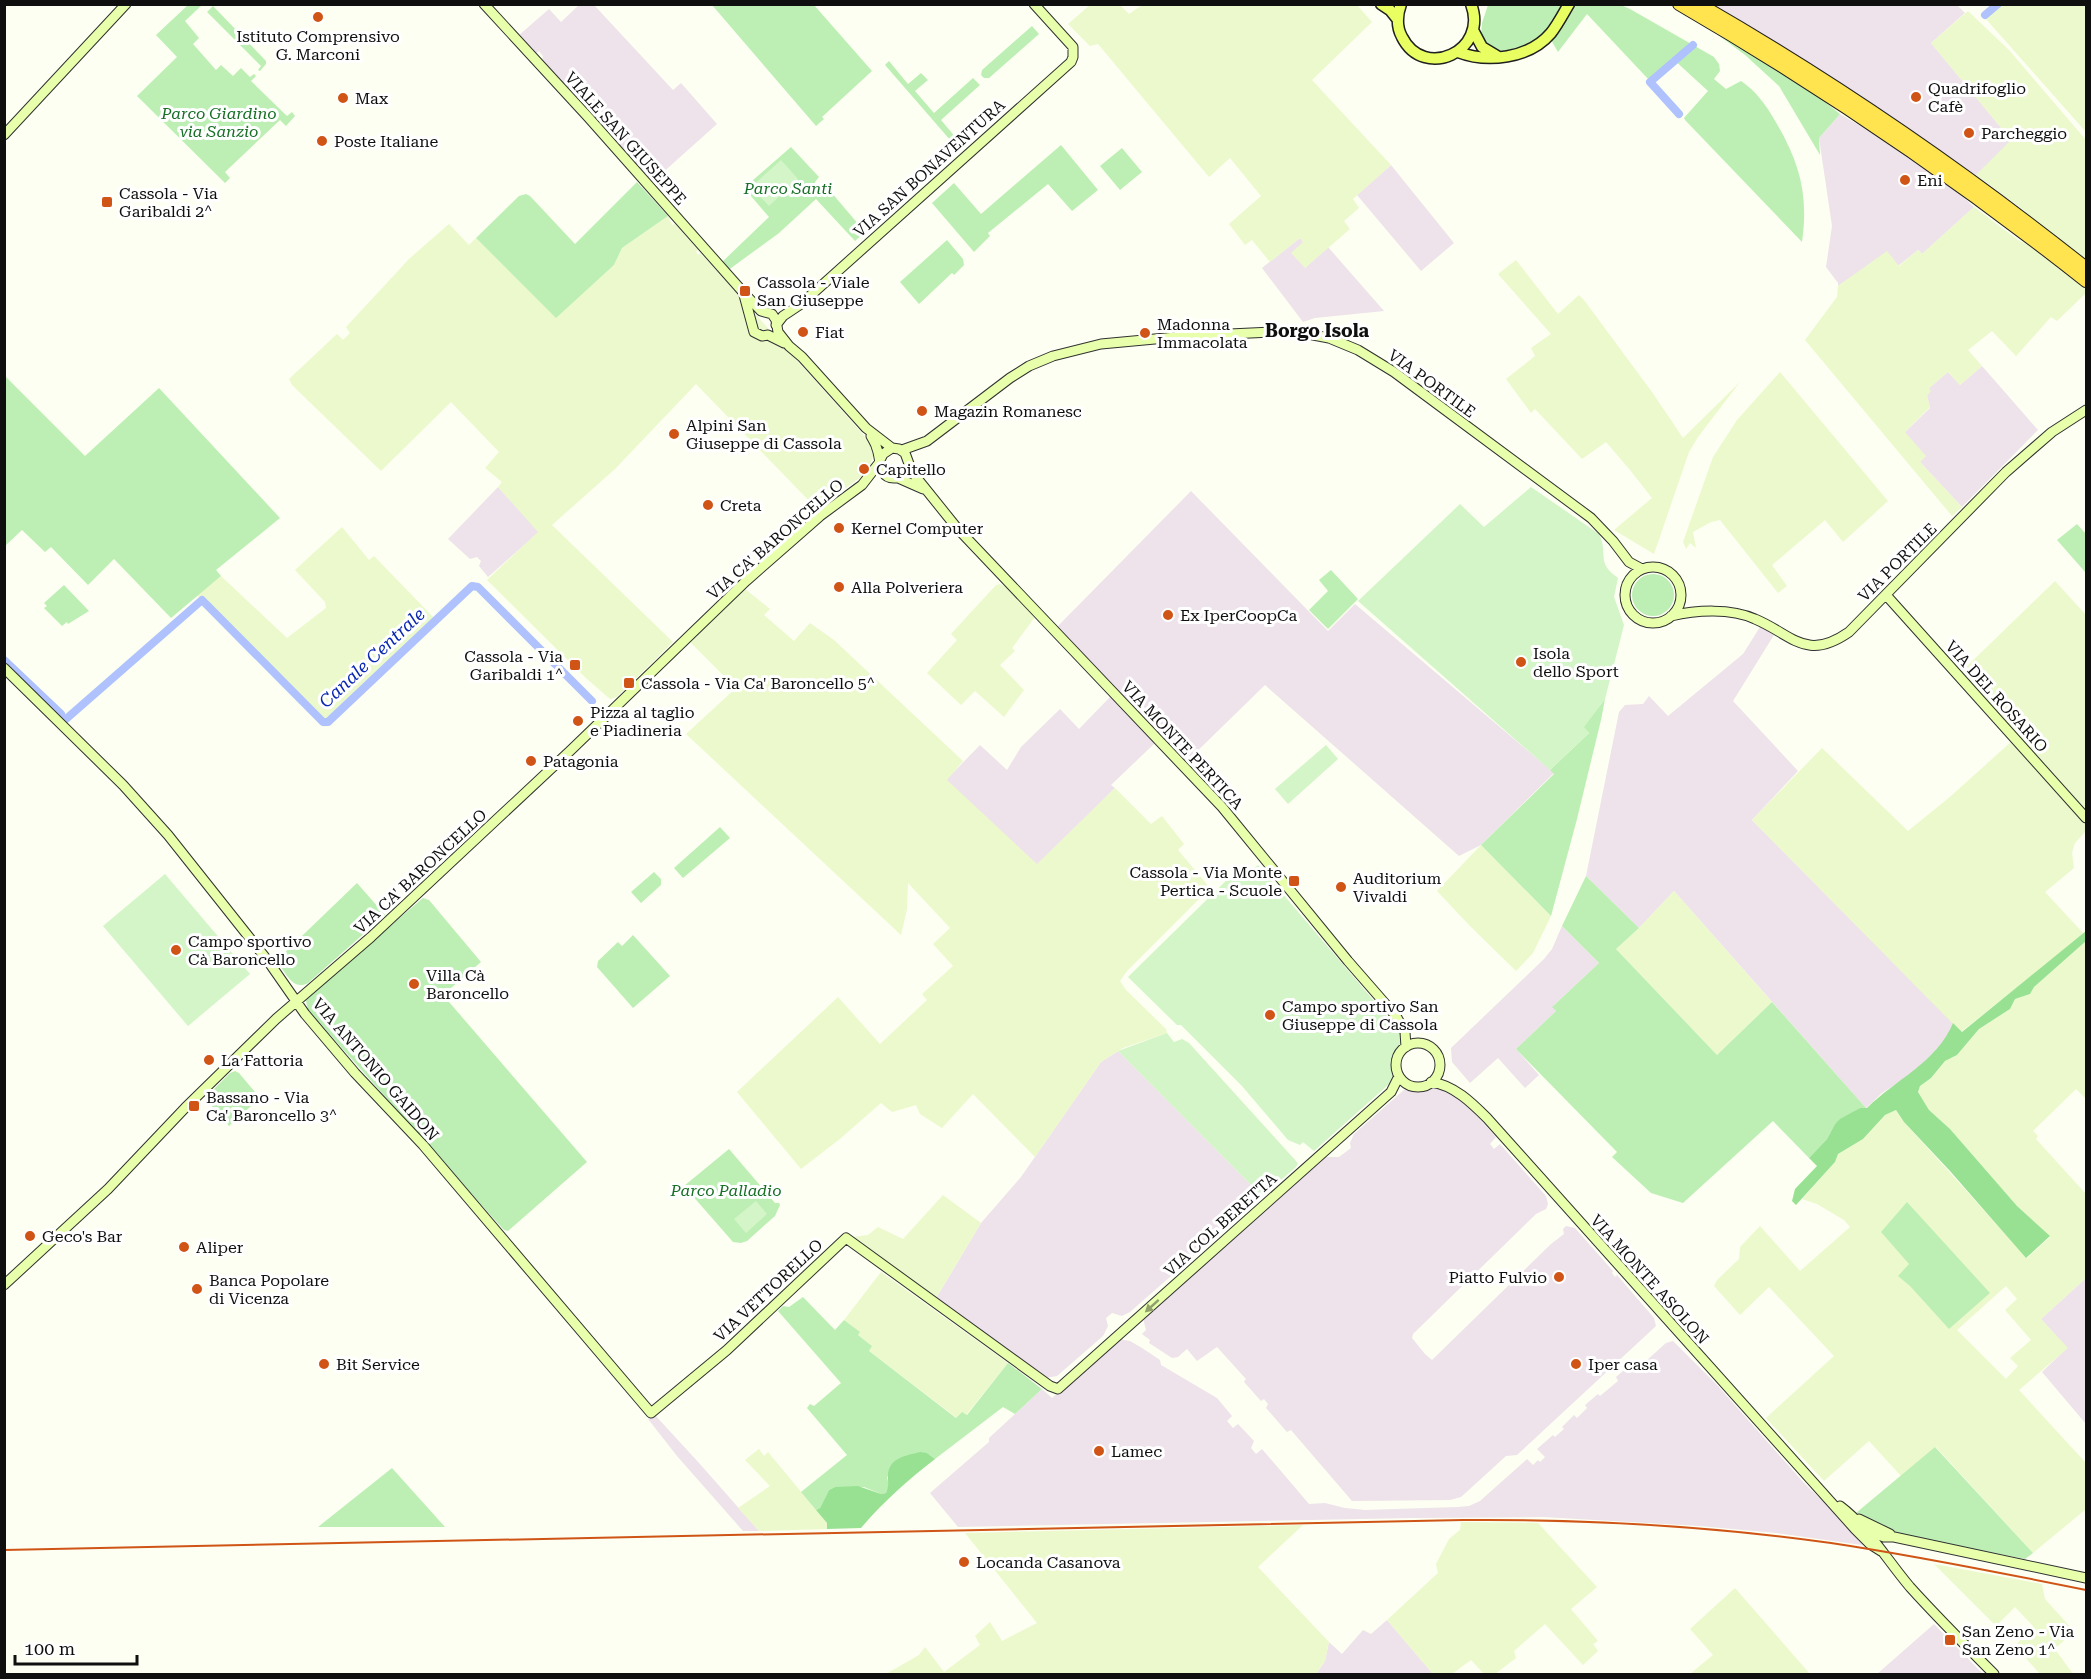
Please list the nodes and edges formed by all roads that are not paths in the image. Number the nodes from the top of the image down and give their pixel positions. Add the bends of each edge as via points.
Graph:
1 (126, 4) edge
2 (484, 4) edge
3 (1034, 4) edge
4 (1382, 4) edge
5 (1401, 4) edge
6 (1470, 4) edge
7 (1569, 4) edge
8 (1667, 4) edge
9 (1679, 4) edge
10 (1705, 4) edge
11 (1700, 11) edge
12 (1716, 14) junction
13 (1398, 20) junction
14 (1473, 30) junction
15 (1458, 52) junction
16 (1500, 57) junction
17 (4, 135) edge
18 (2086, 268) edge
19 (2086, 281) edge
20 (743, 292) junction
21 (811, 293) junction
22 (765, 312) junction
23 (752, 318) junction
24 (776, 326) junction
25 (768, 335) junction
26 (789, 346) junction
27 (2086, 410) edge
28 (866, 428) junction
29 (927, 441) junction
30 (892, 448) junction
31 (902, 450) junction
32 (880, 462) junction
33 (909, 464) junction
34 (887, 476) junction
35 (898, 478) junction
36 (862, 485) junction
37 (926, 490) junction
38 (1620, 552) junction
39 (1642, 569) junction
40 (1628, 581) junction
41 (1886, 595) junction
42 (1681, 596) junction
43 (1700, 612) junction
44 (1671, 615) junction
45 (4, 668) edge
46 (2086, 818) edge
47 (297, 1001) junction
48 (1405, 1032) junction
49 (1418, 1043) junction
50 (1406, 1047) junction
51 (1439, 1070) junction
52 (1399, 1076) junction
53 (1431, 1082) junction
54 (1409, 1085) junction
55 (1451, 1089) junction
56 (1391, 1092) junction
57 (4, 1285) edge
58 (1055, 1389) joint
59 (651, 1413) joint
60 (1850, 1517) junction
61 (1894, 1537) junction
62 (1879, 1543) junction
63 (2086, 1578) edge
64 (1994, 1674) edge

1 - 17 street
2 - 20 street, VIALE SAN GIUSEPPE
3 - 21 street, VIA SAN BONAVENTURA via 1073,47 1073,57 1067,66
4 - 13 main road
5 - 13 main road
6 - 14 main road
7 - 16 main road via 1540,42
8 - 11 highway
9 - 11 highway
10 - 12 highway
11 - 12 highway
11 - 19 highway via 1915,153
12 - 18 highway via 1887,121
13 - 15 main road via 1405,43 1424,57 1447,57
14 - 15 main road
14 - 16 main road via 1482,47
15 - 16 main road
20 - 22 street, VIALE SAN GIUSEPPE
20 - 23 street, VIALE SAN GIUSEPPE
21 - 22 street, VIA SAN BONAVENTURA via 787,307
21 - 24 street, VIA SAN BONAVENTURA
22 - 23 street
22 - 24 street, VIALE SAN GIUSEPPE via 773,316
23 - 25 street, VIALE SAN GIUSEPPE via 756,334
24 - 25 street
24 - 26 street, VIALE SAN GIUSEPPE
25 - 26 street, VIALE SAN GIUSEPPE
26 - 28 street, VIALE SAN GIUSEPPE
27 - 41 street, VIA PORTILE via 2052,432 2006,472
28 - 30 street, VIALE SAN GIUSEPPE
28 - 32 street, VIALE SAN GIUSEPPE
29 - 31 street, VIA PORTILE
29 - 33 street, VIA PORTILE
29 - 38 street, VIA PORTILE via 1010,378 1053,356 1101,344 1292,331 1329,338 1394,372 1591,518
30 - 31 street
30 - 32 street
31 - 33 street
32 - 34 street
32 - 36 street, VIA CA' BARONCELLO
33 - 35 street
33 - 37 street, VIA MONTE PERTICA
34 - 35 street
34 - 36 street, VIA CA' BARONCELLO
35 - 37 street, VIA MONTE PERTICA
36 - 47 street, VIA CA' BARONCELLO via 746,581 417,895
37 - 48 street, VIA MONTE PERTICA via 957,528 1208,791 1396,1016
38 - 39 street, VIA PORTILE
38 - 40 street, VIA PORTILE
39 - 40 street
39 - 42 street via 1665,570 1678,583
40 - 44 street via 1625,600 1638,618 1655,622
41 - 43 street, VIA PORTILE via 1849,632 1824,645 1798,641 1742,615
41 - 46 street, VIA DEL ROSARIO
42 - 43 street via 1691,609
42 - 44 street
43 - 44 street, VIA PORTILE
45 - 47 street, VIA ANTONIO GAIDON via 168,835
47 - 57 street, VIA CA' BARONCELLO via 185,1108 108,1190
47 - 59 street, VIA ANTONIO GAIDON
48 - 49 street, VIA MONTE PERTICA
48 - 50 street
49 - 50 street
49 - 51 street via 1434,1050
50 - 52 street via 1396,1062
51 - 53 street
51 - 55 street, VIA MONTE ASOLON
52 - 54 street
52 - 56 street, VIA COL BERETTA
53 - 54 street via 1418,1087
53 - 55 street, VIA MONTE ASOLON
54 - 56 street
55 - 60 street, VIA MONTE ASOLON via 1487,1118 1711,1370
56 -> 58 street, VIA COL BERETTA via 1062,1387
58 - 59 street, VIA VETTORELLO via 846,1238 727,1350
60 - 61 street
60 - 62 street, VIA MONTE ASOLON
60 - 62 street, VIA MONTE ASOLON via 1870,1544
61 - 62 street
61 - 63 street
62 - 64 street, VIA MONTE ASOLON via 1940,1619

